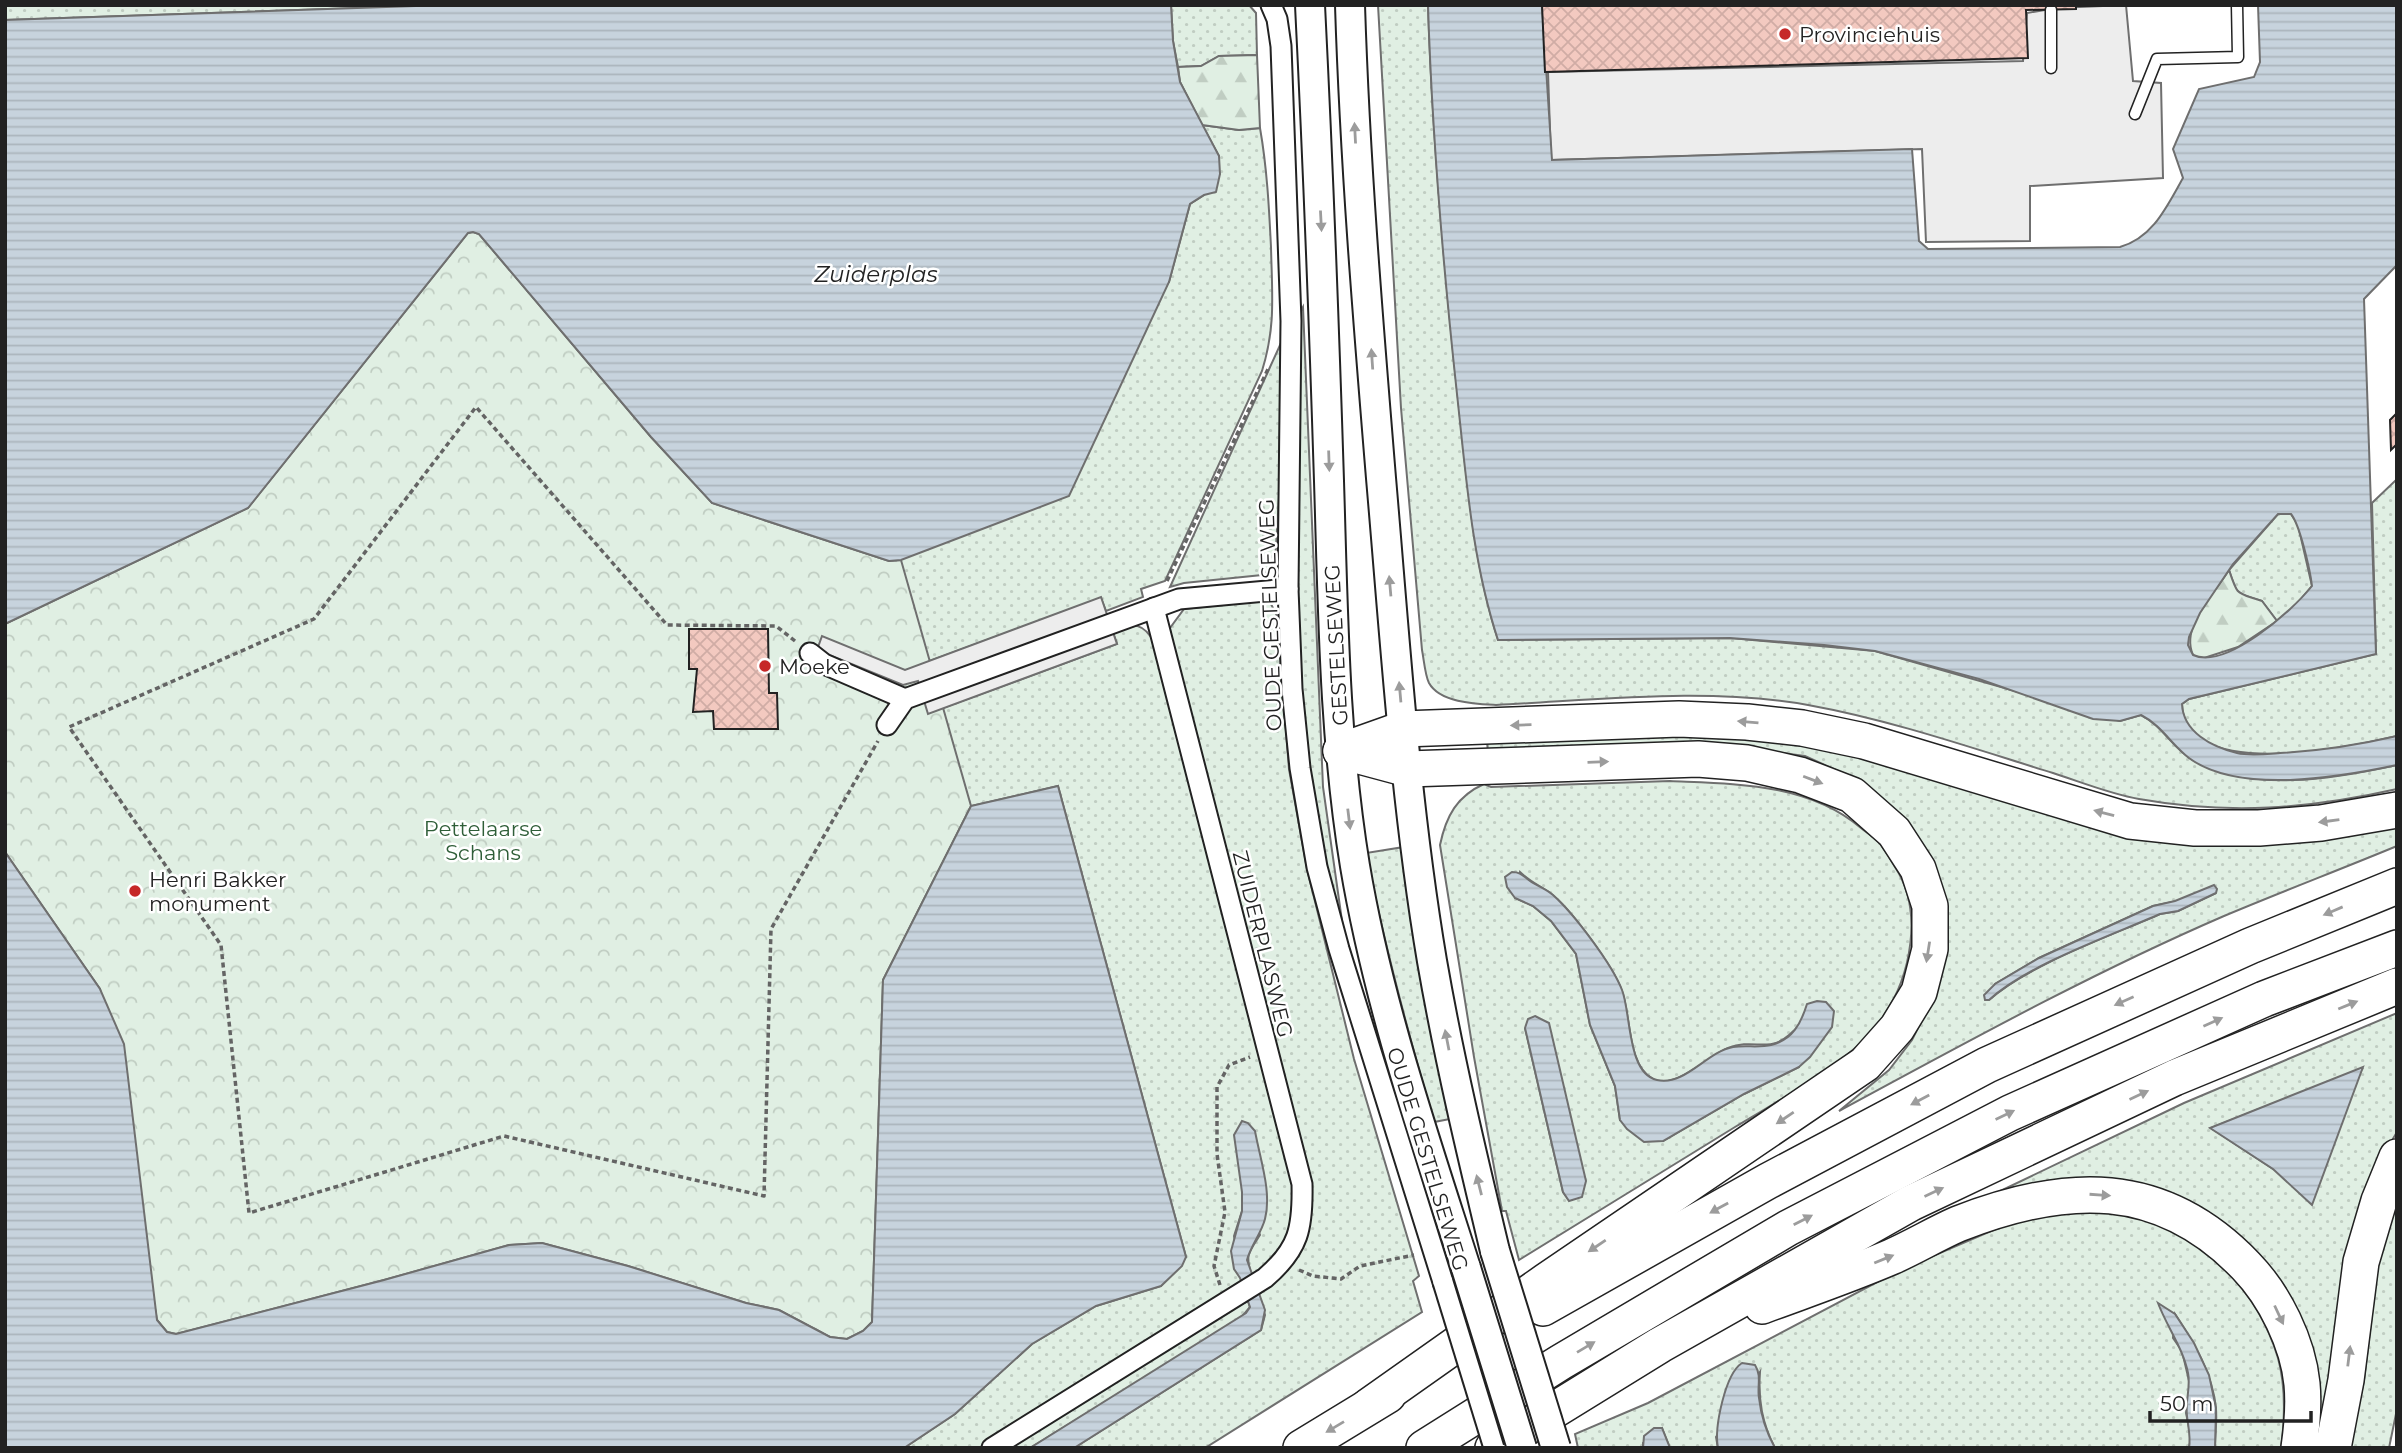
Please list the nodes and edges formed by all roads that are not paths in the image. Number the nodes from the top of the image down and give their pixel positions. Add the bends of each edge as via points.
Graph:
1 (1271, 5) edge
2 (1310, 5) edge
3 (1349, 5) edge
4 (2236, 5) edge
5 (2051, 10) dead end
6 (2052, 68) dead end
7 (2135, 114) dead end
8 (1288, 589) junction
9 (1154, 608) junction
10 (810, 653) road end
11 (905, 699) junction
12 (887, 725) road end
13 (1403, 729) junction
14 (1341, 751) junction
15 (1408, 769) junction
16 (2397, 810) edge
17 (2397, 886) edge
18 (2397, 948) edge
19 (2397, 986) edge
20 (2397, 1157) edge
21 (1454, 1275) junction
22 (1660, 1345) junction
23 (1369, 1406) junction
24 (992, 1448) edge
25 (1301, 1448) edge
26 (1424, 1448) edge
27 (1494, 1448) edge
28 (1522, 1448) edge
29 (1556, 1448) edge
30 (2299, 1448) edge
31 (2333, 1448) edge

1 - 8 street, OUDE GESTELSEWEG via 1281,46 1291,321
2 -> 14 main road, GESTELSEWEG
13 -> 3 main road via 1357,162
4 - 7 lane via 2238,57 2157,59
5 - 6 lane
8 - 9 street via 1179,598
8 - 21 street, OUDE GESTELSEWEG via 1300,768 1317,867 1433,1251
9 - 11 street
9 - 24 street, ZUIDERPLASWEG via 1302,1184 1297,1239 1283,1263 1265,1278
10 - 11 street via 824,664
11 - 12 street
13 - 14 highway
13 - 15 main road
16 -> 13 highway via 2259,828 2130,821 1864,741 1747,722 1679,719
14 - 15 highway
14 -> 21 main road, GESTELSEWEG via 1355,865 1384,1000
15 -> 23 highway via 1698,759 1747,763 1800,775 1852,795 1894,832 1918,869 1930,906 1930,949 1919,992 1897,1028 1864,1064
29 -> 15 main road, bridge via 1495,1251 1460,1107 1432,960
17 -> 23 highway via 2238,951 1987,1065 1768,1181
26 -> 18 highway via 1788,1228 2010,1113 2264,999
22 -> 19 highway via 1911,1203 2174,1078
31 -> 20 highway via 2361,1262
21 - 27 street, OUDE GESTELSEWEG, bridge
21 - 28 main road, GESTELSEWEG, bridge
22 - 27 highway
22 -> 30 highway via 2026,1201 2059,1195 2134,1198 2200,1227 2256,1276 2277,1308 2296,1353 2302,1384
23 -> 25 highway

